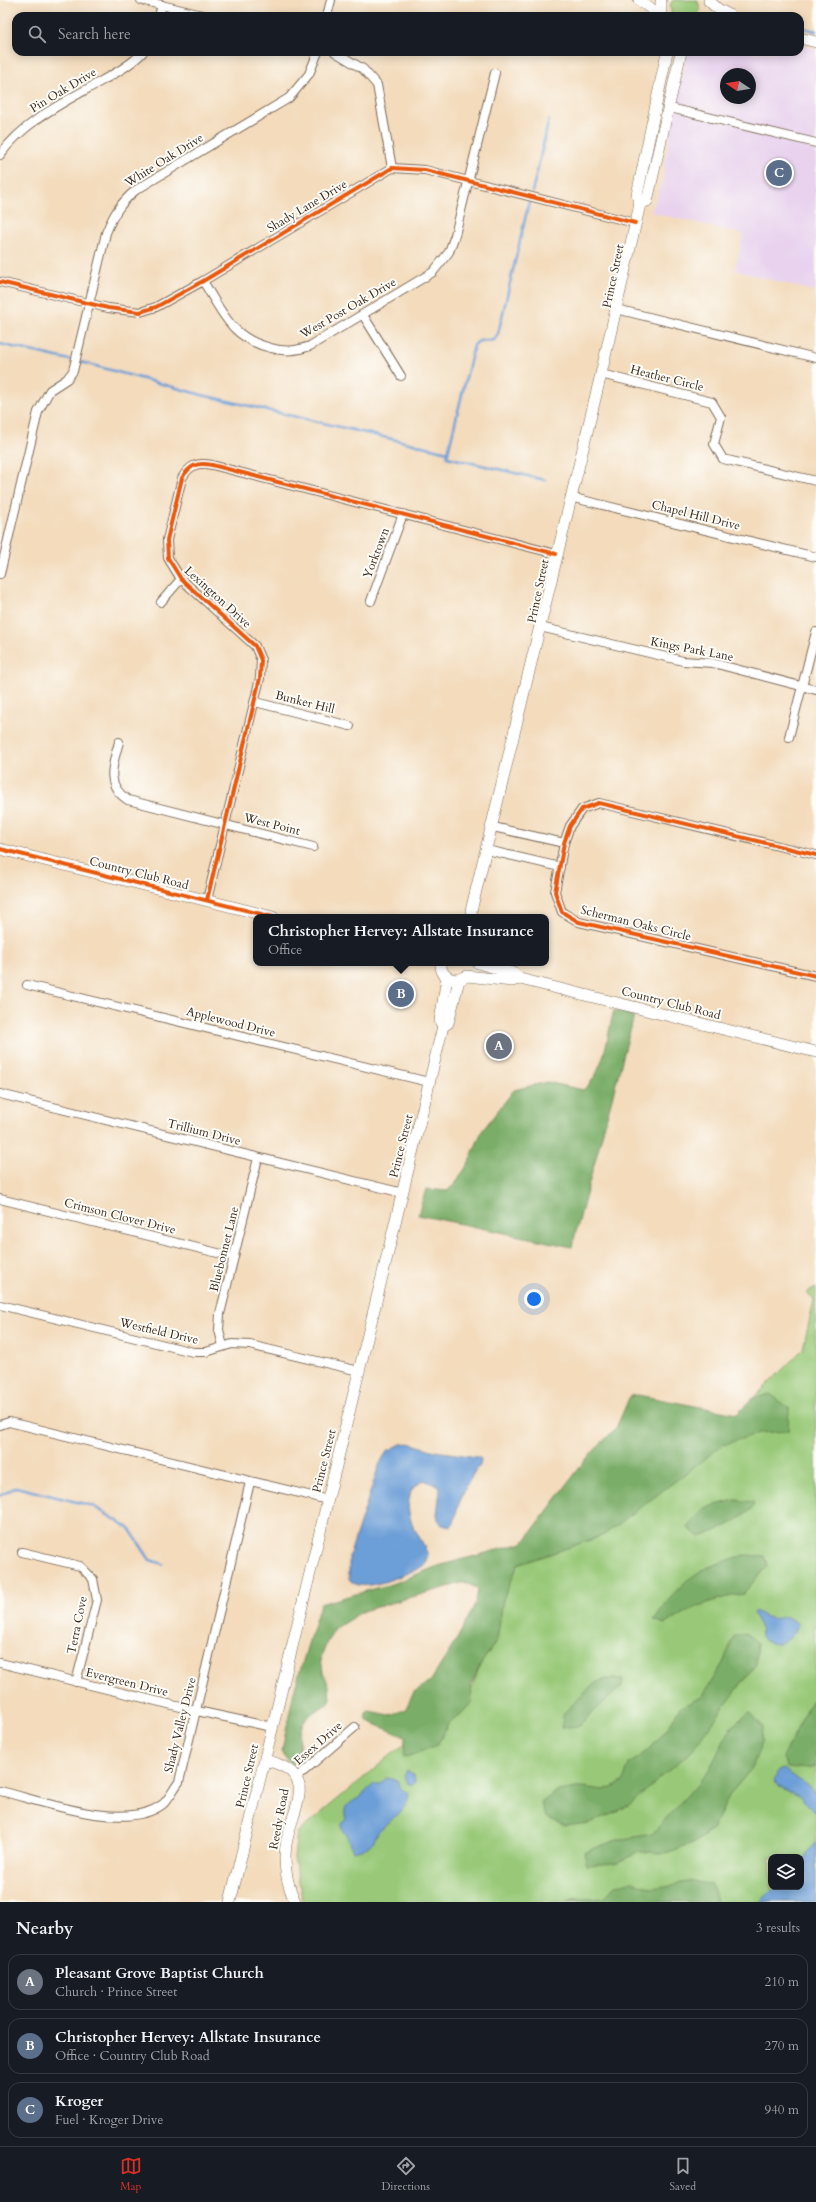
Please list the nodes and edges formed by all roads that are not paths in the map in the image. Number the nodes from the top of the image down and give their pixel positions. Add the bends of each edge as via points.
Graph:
1 (141, 0) edge
2 (331, 0) edge
3 (639, 0) edge
4 (661, 0) edge
5 (709, 0) edge
6 (162, 5) junction
7 (161, 12) edge
8 (190, 12) edge
9 (328, 12) edge
10 (656, 12) edge
11 (661, 12) edge
12 (708, 12) edge
13 (724, 12) edge
14 (804, 39) edge
15 (816, 42) edge
16 (139, 56) edge
17 (316, 56) edge
18 (342, 56) edge
19 (666, 56) edge
20 (680, 56) edge
21 (495, 73) dead end
22 (670, 108) junction
23 (816, 143) edge
24 (0, 155) edge
25 (392, 168) junction
26 (468, 181) junction
27 (644, 200) junction
28 (635, 223) junction
29 (203, 281) junction
30 (0, 282) edge
31 (89, 304) junction
32 (616, 309) junction
33 (363, 315) junction
34 (816, 358) edge
35 (601, 374) junction
36 (401, 376) dead end
37 (816, 482) edge
38 (570, 497) junction
39 (403, 514) junction
40 (556, 554) junction
41 (816, 557) edge
42 (0, 574) edge
43 (181, 579) junction
44 (371, 601) dead end
45 (161, 602) dead end
46 (540, 627) junction
47 (816, 632) edge
48 (803, 686) junction
49 (816, 690) edge
50 (255, 702) junction
51 (350, 726) dead end
52 (789, 737) dead end
53 (119, 742) dead end
54 (225, 825) junction
55 (493, 827) junction
56 (564, 844) junction
57 (313, 847) dead end
58 (0, 849) edge
59 (487, 850) junction
60 (816, 855) edge
61 (560, 867) junction
62 (208, 900) junction
63 (262, 914) edge
64 (469, 914) edge
65 (439, 966) edge
66 (471, 966) edge
67 (488, 966) edge
68 (816, 976) edge
69 (447, 977) junction
70 (463, 978) junction
71 (520, 979) junction
72 (27, 985) dead end
73 (443, 1026) junction
74 (816, 1052) edge
75 (429, 1082) junction
76 (0, 1094) edge
77 (258, 1158) junction
78 (403, 1193) junction
79 (0, 1199) edge
80 (234, 1257) junction
81 (0, 1305) edge
82 (223, 1346) junction
83 (359, 1371) junction
84 (0, 1425) edge
85 (250, 1482) junction
86 (328, 1500) junction
87 (22, 1552) dead end
88 (0, 1663) edge
89 (76, 1682) junction
90 (197, 1711) junction
91 (272, 1727) junction
92 (355, 1727) dead end
93 (265, 1760) junction
94 (296, 1778) junction
95 (0, 1791) edge
96 (230, 1902) edge
97 (295, 1902) edge

1 - 6 street
2 - 9 street
3 - 10 main road
4 - 11 main road
5 - 12 main road
5 - 13 main road
6 - 7 street
6 - 8 street
14 - 15 main road
16 - 24 street, Pin Oak Drive via 129,65 33,122 13,139
17 - 31 street, White Oak Drive via 309,74 289,98 128,196 112,218 106,232
18 - 25 street via 363,69 377,85
19 - 27 main road, Prince Street via 648,146 650,155 643,187
20 - 22 main road, Prince Street
21 - 26 street, West Post Oak Drive
22 - 23 street
22 - 27 main road, Prince Street
25 - 26 street via 425,170
25 - 29 street, Shady Lane Drive
26 - 28 street
26 - 33 street, West Post Oak Drive via 455,235 442,264
27 - 28 main road, Prince Street
28 - 32 main road, Prince Street
29 - 31 street, Shady Lane Drive via 156,307 140,312 125,312
29 - 33 street, West Post Oak Drive via 236,332 259,346 277,350 299,350 310,346
30 - 31 street, Shady Lane Drive
31 - 42 street, White Oak Drive via 73,372 50,390 38,412
32 - 34 street
32 - 35 main road, Prince Street
33 - 36 street
35 - 37 street, Heather Circle via 712,402 721,417 714,444 723,459
35 - 38 main road, Prince Street
38 - 40 main road, Prince Street
38 - 41 street, Chapel Hill Drive
39 - 40 street, Lexington Drive
39 - 43 street, Lexington Drive via 212,465 193,465 182,478 167,540 168,558
39 - 44 street, Yorktown
40 - 46 main road, Prince Street
43 - 45 street
43 - 50 street, Lexington Drive via 248,638 260,653 262,669
46 - 48 street, Kings Park Lane via 683,662 713,663
46 - 55 main road, Prince Street
47 - 48 street
48 - 49 street, Kings Park Lane
48 - 52 street
50 - 51 street, Bunker Hill
50 - 54 street, Lexington Drive
53 - 54 street, West Point via 112,783 122,796
54 - 57 street, West Point
54 - 62 street, Lexington Drive
55 - 56 street
55 - 59 main road, Prince Street
56 - 60 street, Scherman Oaks Circle via 570,826 582,809 599,803
56 - 61 street, Scherman Oaks Circle
58 - 62 main road, Country Club Road
59 - 61 street
59 - 64 main road, Prince Street
61 - 68 street, Scherman Oaks Circle via 555,892 562,912 579,922
62 - 63 main road, Country Club Road
65 - 69 main road
66 - 70 main road, Prince Street
67 - 71 main road, Country Club Road via 513,973
69 - 70 main road, Country Club Road
69 - 73 main road, Prince Street via 440,1021
70 - 71 main road, Country Club Road via 512,981
70 - 73 main road, Prince Street via 448,1023
71 - 74 main road, Country Club Road
72 - 75 street, Applewood Drive
73 - 75 main road, Prince Street
75 - 78 main road, Prince Street
76 - 77 street, Trillium Drive
77 - 78 street, Trillium Drive
77 - 80 street, Bluebonnet Lane
78 - 83 main road, Prince Street
79 - 80 street, Crimson Clover Drive
80 - 82 street, Bluebonnet Lane via 219,1322
81 - 82 street, Westfield Drive via 199,1353
82 - 83 street, Westfield Drive via 250,1345
83 - 86 main road, Prince Street
84 - 85 street via 9,1422
85 - 86 street
85 - 90 street, Shady Valley Drive
86 - 91 main road, Prince Street
87 - 89 street, Terra Cove via 80,1566 93,1580 97,1600
88 - 89 street, Evergreen Drive
89 - 90 street, Evergreen Drive
90 - 91 street, Evergreen Drive
90 - 95 street, Shady Valley Drive via 179,1782 163,1804 143,1814 125,1818 100,1816
91 - 93 main road, Prince Street
92 - 94 street, Essex Drive
93 - 94 main road, Reedy Road via 279,1764
93 - 96 main road, Prince Street
94 - 97 main road, Reedy Road via 300,1795 287,1838 285,1866

